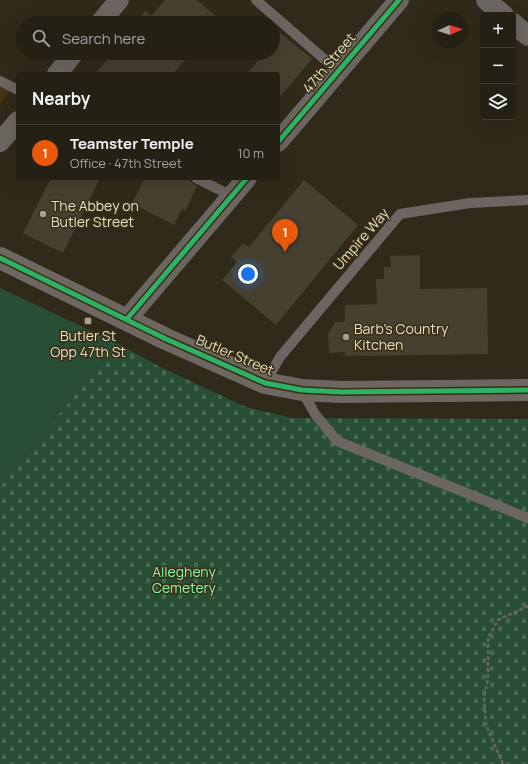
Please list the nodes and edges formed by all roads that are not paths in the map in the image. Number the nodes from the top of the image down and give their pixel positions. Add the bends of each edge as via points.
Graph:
1 (119, 0) edge
2 (256, 0) edge
3 (398, 0) edge
4 (486, 0) edge
5 (500, 12) edge
6 (106, 16) edge
7 (274, 16) edge
8 (280, 21) edge
9 (516, 26) edge
10 (528, 36) edge
11 (68, 60) edge
12 (338, 71) junction
13 (59, 72) edge
14 (0, 81) edge
15 (16, 89) edge
16 (16, 122) edge
17 (280, 140) edge
18 (0, 142) edge
19 (200, 180) edge
20 (245, 180) edge
21 (232, 196) junction
22 (528, 200) edge
23 (0, 258) edge
24 (127, 319) junction
25 (265, 383) junction
26 (302, 390) junction
27 (528, 390) edge
28 (528, 518) edge

1 - 6 street
2 - 7 lane
3 - 12 street, 47th Street
4 - 5 street
8 - 12 lane
9 - 10 street
11 - 13 street
12 - 17 street, 47th Street
14 - 15 lane
16 - 18 street
19 - 21 lane
20 - 21 street
21 - 24 street
22 - 25 lane, Umpire Way via 470,203 400,214 280,357
23 - 24 main road, Butler Street
24 - 25 main road, Butler Street
25 - 26 main road, Butler Street
26 - 27 main road, Butler Street
26 - 28 lane via 315,414 337,442

